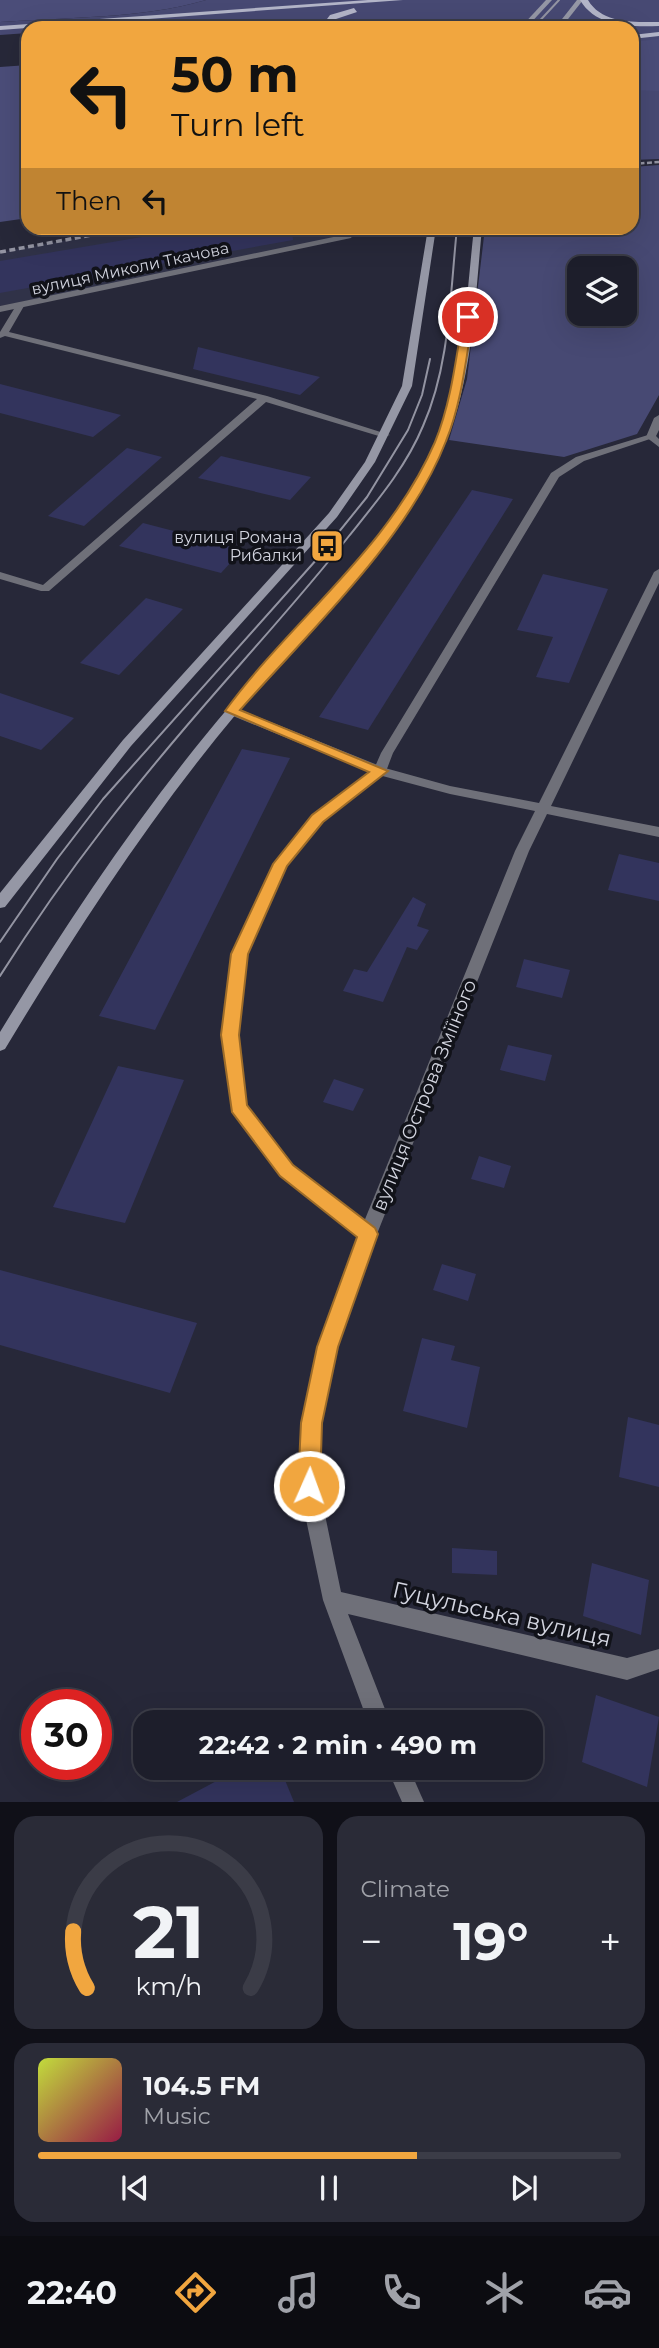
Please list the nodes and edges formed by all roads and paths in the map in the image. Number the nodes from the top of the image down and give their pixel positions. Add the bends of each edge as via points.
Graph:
1 (382, 0) edge
2 (399, 0) edge
3 (549, 0) edge
4 (582, 0) edge
5 (388, 1) edge
6 (216, 2) dead end
7 (122, 20) junction
8 (107, 21) edge
9 (136, 21) edge
10 (330, 21) edge
11 (530, 21) edge
12 (564, 21) edge
13 (632, 21) edge
14 (639, 22) edge
15 (659, 24) edge
16 (21, 27) edge
17 (0, 28) edge
18 (659, 34) edge
19 (639, 36) edge
20 (431, 235) edge
21 (477, 235) edge
22 (348, 236) dead end
23 (20, 306) junction
24 (0, 309) edge
25 (2, 334) edge
26 (264, 398) junction
27 (659, 418) edge
28 (385, 435) junction
29 (655, 441) edge
30 (659, 572) edge
31 (0, 575) edge
32 (232, 711) junction
33 (380, 771) junction
34 (543, 808) junction
35 (659, 832) edge
36 (0, 903) edge
37 (0, 1045) edge
38 (368, 1234) junction
39 (333, 1600) junction
40 (659, 1660) edge
41 (374, 1710) edge
42 (403, 1780) edge
43 (413, 1802) edge

1 - 5 main road
2 - 5 main road
3 - 11 main road
4 - 12 main road
4 - 13 main road via 587,9 605,18
5 - 7 main road
5 - 10 main road
6 - 7 main road
7 - 8 main road
7 - 9 main road
14 - 15 main road
16 - 17 main road
18 - 19 main road
20 - 28 main road via 407,386
21 - 32 main road via 453,401 441,440 413,498
22 - 23 street, вулиця Миколи Ткачова
23 - 24 street, вулиця Миколи Ткачова
23 - 25 street
25 - 26 street
26 - 28 street
26 - 31 street via 46,589
27 - 29 street
28 - 36 main road via 333,515 127,743
29 - 33 street via 580,459 555,475
30 - 34 street, вулиця Острова Зміїного
32 - 33 street
32 - 37 main road via 124,849
33 - 34 street
33 - 38 street via 317,818 280,864 240,954 230,1035 238,1107 287,1171
34 - 35 street
34 - 38 street, вулиця Острова Зміїного
38 - 39 street, вулиця Острова Зміїного via 327,1347 312,1423 309,1486
39 - 40 street, Гуцульська вулиця via 627,1669
39 - 41 street, вулиця Острова Зміїного
42 - 43 street

